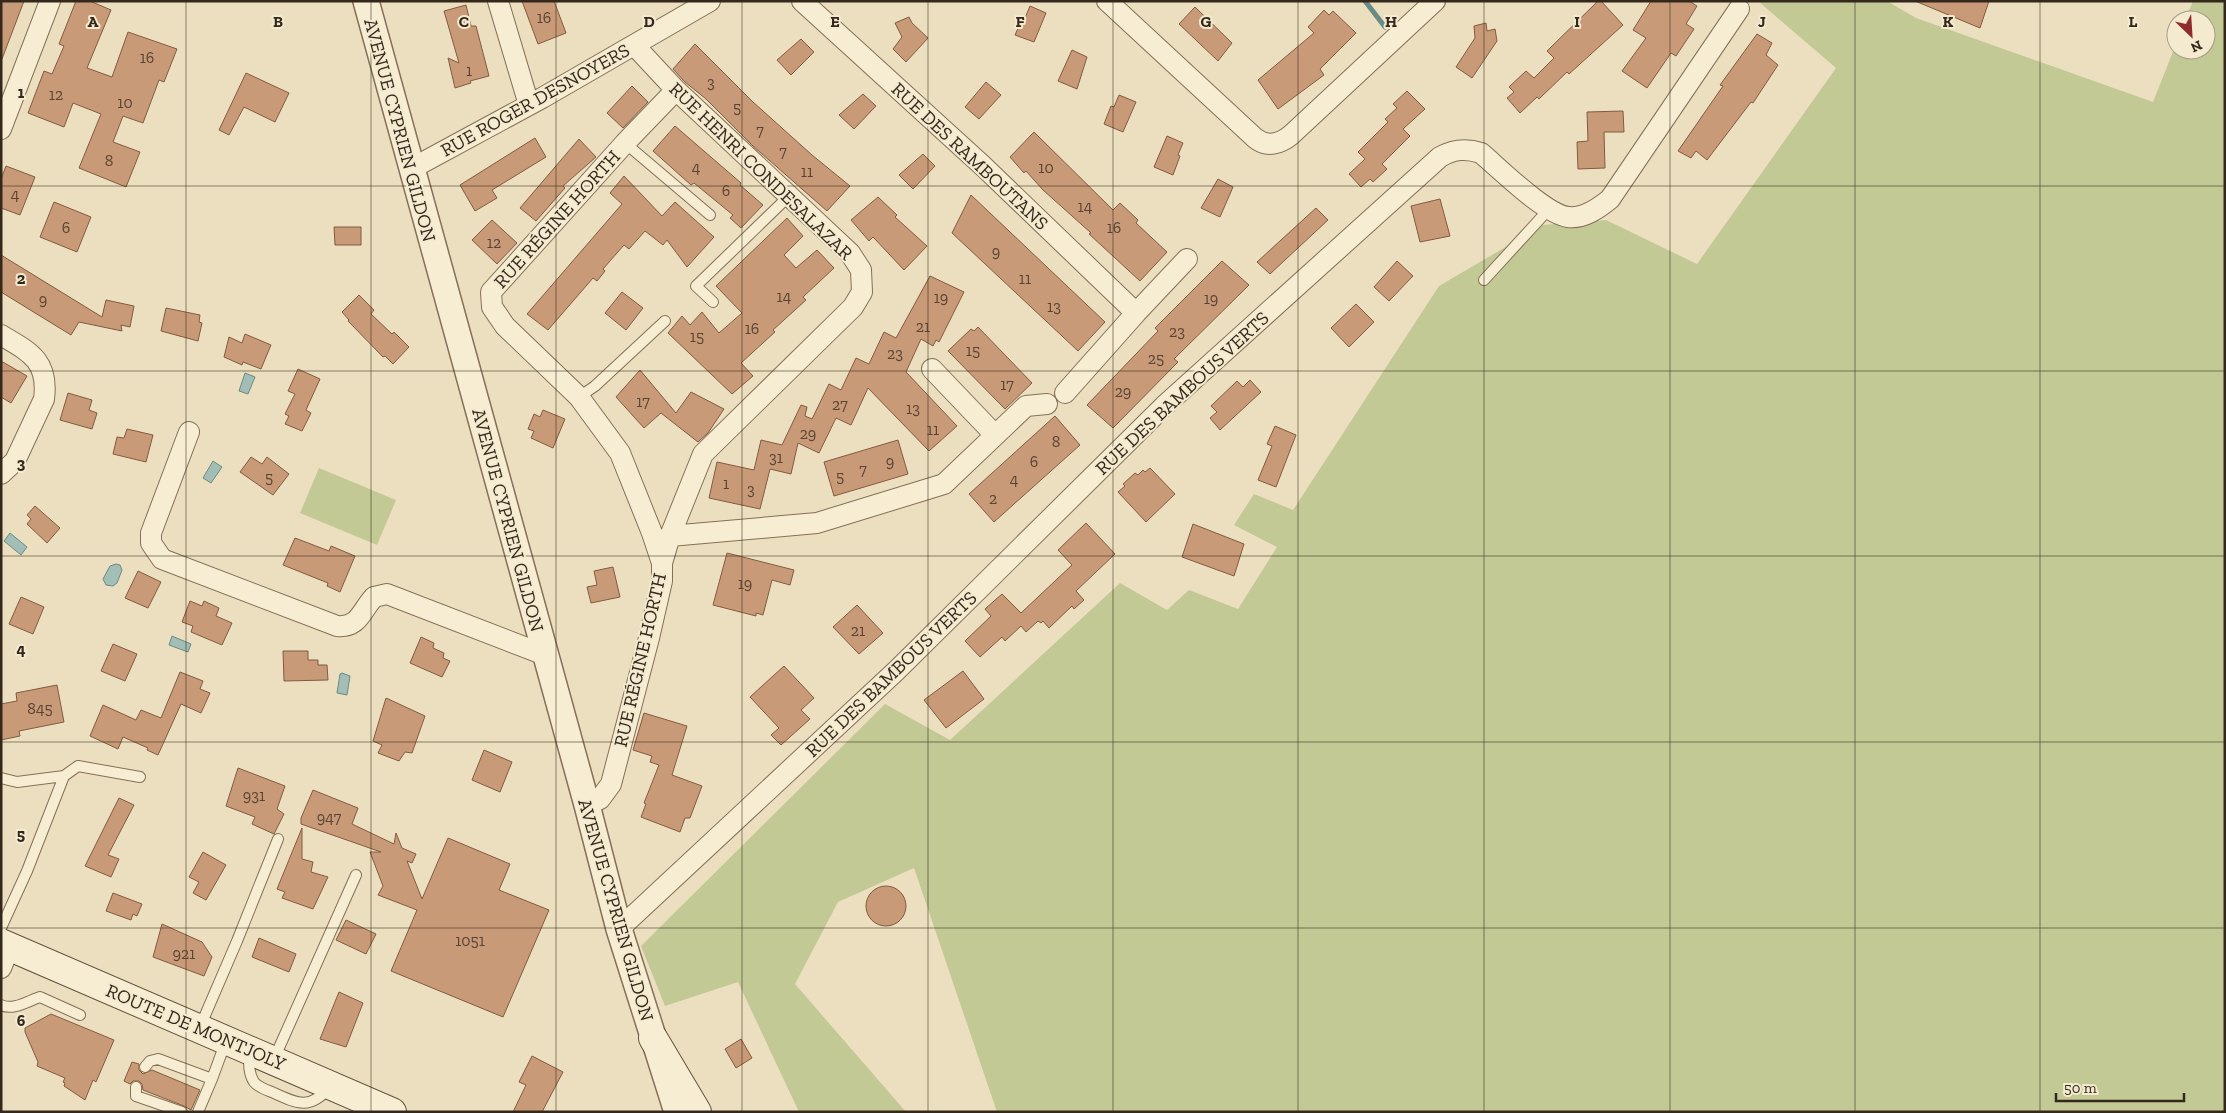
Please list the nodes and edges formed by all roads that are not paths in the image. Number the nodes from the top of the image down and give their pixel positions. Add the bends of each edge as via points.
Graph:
1 (50, 1) edge
2 (366, 1) edge
3 (498, 1) edge
4 (710, 1) edge
5 (802, 1) edge
6 (1107, 1) edge
7 (1435, 1) edge
8 (1739, 9) dead end
9 (634, 45) junction
10 (676, 90) junction
11 (529, 105) junction
12 (1, 129) edge
13 (625, 143) junction
14 (410, 166) junction
15 (789, 196) junction
16 (1549, 210) junction
17 (710, 215) dead end
18 (1187, 259) dead end
19 (1484, 280) dead end
20 (713, 302) dead end
21 (1136, 313) junction
22 (664, 322) dead end
23 (1, 335) edge
24 (932, 369) dead end
25 (1064, 393) dead end
26 (579, 397) junction
27 (1048, 404) dead end
28 (190, 432) dead end
29 (995, 435) junction
30 (1, 474) edge
31 (670, 536) junction
32 (662, 563) junction
33 (545, 655) junction
34 (64, 776) junction
35 (140, 777) dead end
36 (1, 778) edge
37 (587, 805) junction
38 (278, 839) dead end
39 (356, 875) dead end
40 (619, 929) junction
41 (4, 946) edge
42 (1, 1006) edge
43 (80, 1015) dead end
44 (199, 1028) junction
45 (653, 1038) junction
46 (237, 1045) junction
47 (273, 1061) junction
48 (145, 1067) dead end
49 (212, 1079) junction
50 (332, 1085) junction
51 (136, 1087) dead end
52 (182, 1112) edge
53 (198, 1112) edge
54 (392, 1112) edge
55 (669, 1112) edge
56 (677, 1112) edge
57 (697, 1112) edge

1 - 12 street
2 - 14 street, AVENUE CYPRIEN GILDON
3 - 11 street
4 - 9 street, RUE ROGER DESNOYERS
5 - 21 street, RUE DES RAMBOUTANS via 983,166
6 - 7 street via 1255,138 1270,144 1292,135
8 - 16 street, RUE DES BAMBOUS VERTS via 1610,199 1591,212 1578,216 1567,217
9 - 10 street, RUE HENRI CONDESALAZAR
9 - 11 street, RUE ROGER DESNOYERS
10 - 13 street, RUE RÉGINE HORTH
10 - 15 street, RUE HENRI CONDESALAZAR
11 - 14 street, RUE ROGER DESNOYERS via 420,164
13 - 17 lane
13 - 26 street, RUE RÉGINE HORTH via 491,292 492,307 506,326
14 - 33 street, AVENUE CYPRIEN GILDON
15 - 20 lane via 696,286
15 - 31 street, RUE HENRI CONDESALAZAR via 850,253 861,270 862,292 853,307 703,454
16 - 19 lane
16 - 40 street, RUE DES BAMBOUS VERTS via 1481,153 1458,150 1440,157 1164,406 896,671
18 - 21 street
21 - 25 street
22 - 26 lane
23 - 30 street via 32,353 43,370 46,389 15,461
24 - 29 street
26 - 32 street, RUE RÉGINE HORTH via 620,453
27 - 29 street via 1026,406
28 - 33 street via 151,533 151,543 162,559 337,626 353,624 374,597 387,594
29 - 31 street via 944,484 836,518 818,523
31 - 32 street, RUE HENRI CONDESALAZAR
32 - 37 street, RUE RÉGINE HORTH via 662,581 612,784 600,799
33 - 37 street, AVENUE CYPRIEN GILDON
34 - 35 lane via 78,766
34 - 36 lane via 18,782
34 - 41 lane via 27,871
37 - 40 street, AVENUE CYPRIEN GILDON
38 - 44 lane
39 - 47 lane
40 - 45 street, AVENUE CYPRIEN GILDON
41 - 44 main road, ROUTE DE MONTJOLY
42 - 43 lane via 16,1007 40,997
44 - 46 main road, ROUTE DE MONTJOLY
45 - 55 street, AVENUE CYPRIEN GILDON
45 - 56 street, AVENUE CYPRIEN GILDON
45 - 57 main road
46 - 47 main road, ROUTE DE MONTJOLY
46 - 49 lane
46 - 50 lane via 254,1082 298,1104 322,1096
47 - 50 main road, ROUTE DE MONTJOLY
48 - 49 lane via 158,1059
49 - 53 lane
50 - 54 main road, ROUTE DE MONTJOLY
51 - 52 lane via 136,1096

